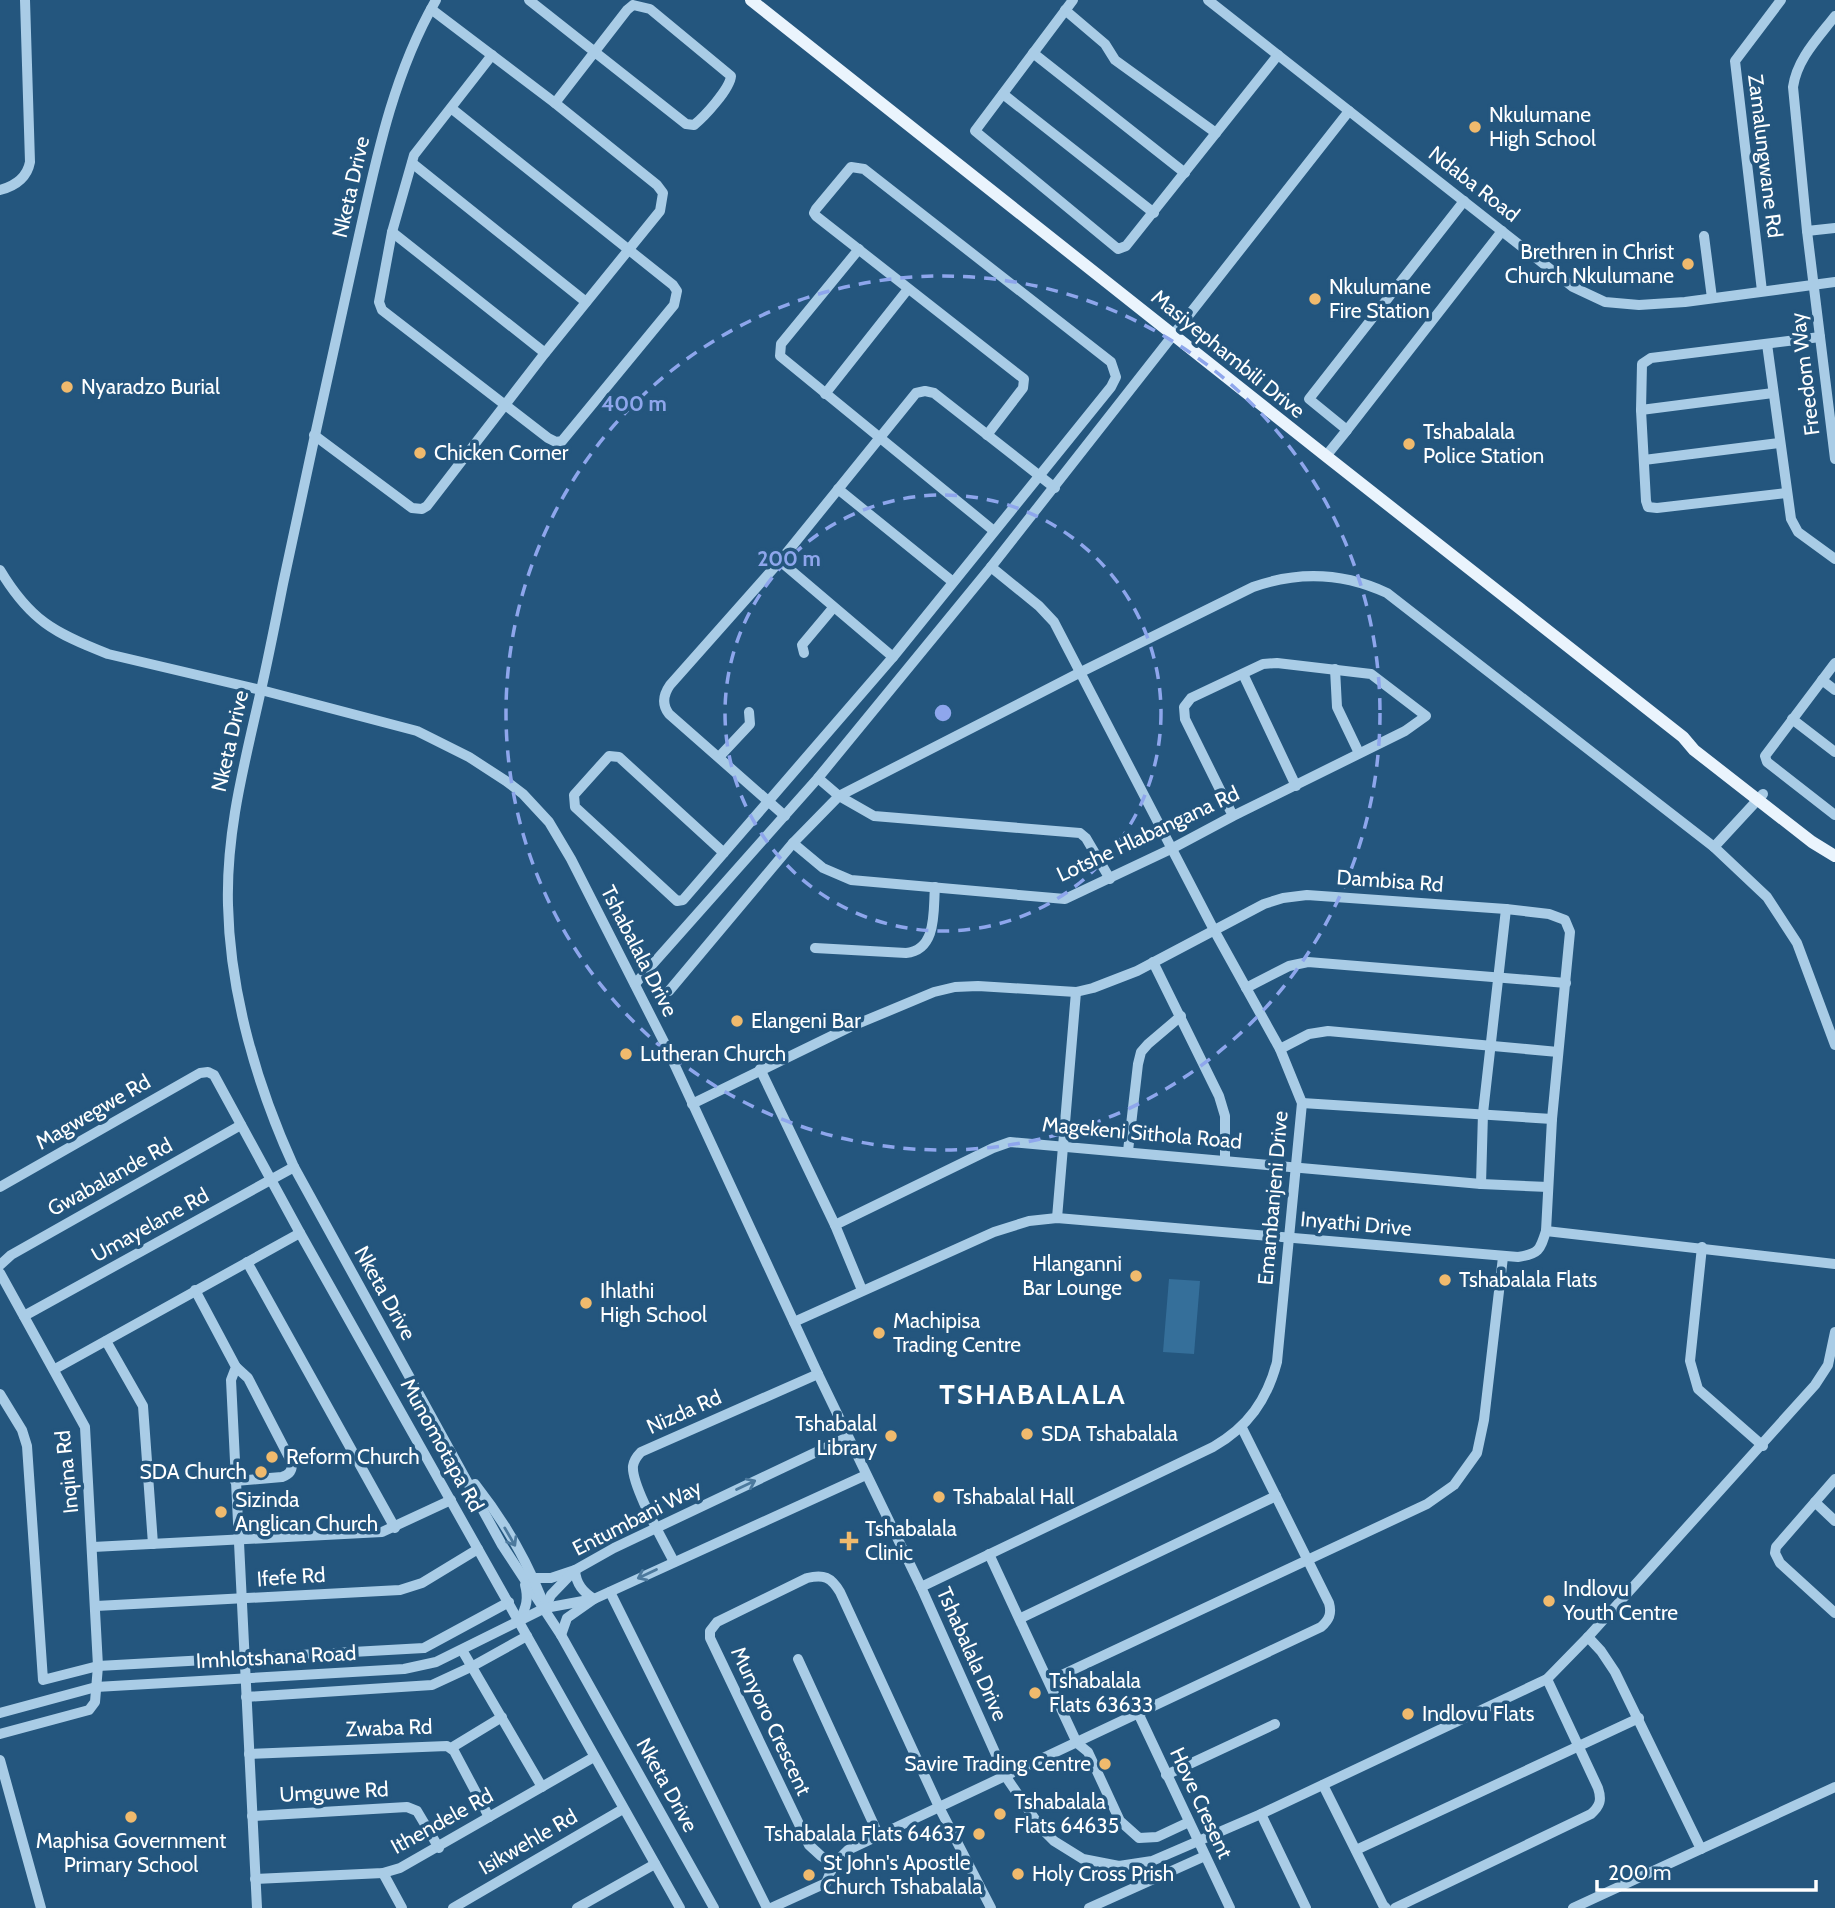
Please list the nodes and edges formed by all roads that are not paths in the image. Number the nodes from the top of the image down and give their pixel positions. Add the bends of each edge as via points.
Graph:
1 (25, 0) edge
2 (529, 0) edge
3 (751, 0) edge
4 (1073, 0) edge
5 (1208, 0) edge
6 (1781, 0) edge
7 (434, 4) edge
8 (1065, 10) junction
9 (1835, 16) edge
10 (594, 51) junction
11 (1033, 53) junction
12 (492, 55) junction
13 (1278, 55) junction
14 (1003, 94) junction
15 (555, 103) junction
16 (451, 108) junction
17 (1349, 111) junction
18 (1216, 133) junction
19 (412, 163) junction
20 (1185, 173) junction
21 (0, 190) edge
22 (1464, 201) junction
23 (1154, 213) junction
24 (1835, 228) edge
25 (1503, 231) junction
26 (1807, 231) junction
27 (392, 232) junction
28 (1704, 236) dead end
29 (859, 249) junction
30 (629, 251) junction
31 (1835, 282) edge
32 (1814, 284) junction
33 (908, 289) junction
34 (1762, 291) junction
35 (1712, 298) junction
36 (586, 302) junction
37 (1174, 335) junction
38 (1820, 337) junction
39 (1767, 344) junction
40 (545, 353) junction
41 (1773, 393) junction
42 (825, 394) junction
43 (506, 404) junction
44 (1641, 410) junction
45 (1347, 430) junction
46 (314, 435) junction
47 (986, 435) junction
48 (880, 438) junction
49 (1779, 443) junction
50 (1325, 456) junction
51 (1835, 459) edge
52 (1644, 460) junction
53 (1038, 476) junction
54 (1055, 488) junction
55 (838, 489) junction
56 (1786, 493) junction
57 (994, 531) junction
58 (1835, 559) edge
59 (780, 561) junction
60 (991, 567) junction
61 (0, 570) edge
62 (953, 582) junction
63 (834, 608) junction
64 (804, 653) dead end
65 (892, 657) junction
66 (1835, 663) edge
67 (1335, 669) junction
68 (1079, 673) junction
69 (1243, 674) junction
70 (1822, 680) junction
71 (261, 690) junction
72 (1835, 690) edge
73 (749, 712) dead end
74 (1792, 719) junction
75 (1835, 752) edge
76 (1359, 753) junction
77 (719, 757) junction
78 (818, 778) junction
79 (1297, 786) junction
80 (839, 796) junction
81 (1760, 797) junction
82 (770, 800) junction
83 (1835, 815) edge
84 (785, 816) junction
85 (1233, 816) junction
86 (793, 843) junction
87 (1714, 847) junction
88 (1173, 848) junction
89 (1830, 852) edge
90 (724, 853) junction
91 (1110, 878) junction
92 (935, 887) junction
93 (1506, 909) junction
94 (1214, 930) junction
95 (815, 948) dead end
96 (1153, 962) junction
97 (1499, 979) junction
98 (1566, 983) junction
99 (635, 984) junction
100 (1246, 988) junction
101 (669, 991) dead end
102 (1076, 992) junction
103 (1181, 1016) junction
104 (1835, 1045) edge
105 (1491, 1046) junction
106 (1280, 1049) junction
107 (1558, 1052) junction
108 (760, 1069) junction
109 (206, 1072) joint
110 (1302, 1102) junction
111 (692, 1104) junction
112 (1483, 1113) junction
113 (1552, 1119) junction
114 (241, 1125) junction
115 (1062, 1146) junction
116 (1128, 1151) junction
117 (1225, 1160) junction
118 (294, 1167) junction
119 (1296, 1167) junction
120 (272, 1180) junction
121 (1480, 1184) junction
122 (0, 1187) edge
123 (1548, 1187) junction
124 (1057, 1219) junction
125 (835, 1225) junction
126 (1546, 1230) junction
127 (300, 1233) junction
128 (1290, 1237) junction
129 (1702, 1247) junction
130 (1503, 1257) junction
131 (247, 1262) junction
132 (1835, 1264) edge
133 (0, 1265) edge
134 (0, 1273) edge
135 (195, 1290) junction
136 (862, 1290) junction
137 (24, 1316) junction
138 (794, 1322) junction
139 (1835, 1332) edge
140 (106, 1341) junction
141 (236, 1367) junction
142 (1831, 1368) edge
143 (55, 1369) junction
144 (818, 1374) junction
145 (0, 1394) edge
146 (1242, 1428) junction
147 (848, 1437) junction
148 (1763, 1446) junction
149 (866, 1475) junction
150 (1835, 1479) edge
151 (235, 1481) junction
152 (1276, 1496) junction
153 (451, 1500) junction
154 (1815, 1502) junction
155 (1835, 1521) edge
156 (657, 1526) junction
157 (395, 1528) junction
158 (238, 1539) junction
159 (153, 1544) junction
160 (93, 1546) junction
161 (478, 1549) junction
162 (989, 1554) junction
163 (1308, 1558) junction
164 (674, 1562) junction
165 (575, 1570) junction
166 (529, 1579) junction
167 (921, 1587) junction
168 (610, 1592) junction
169 (594, 1599) junction
170 (241, 1600) junction
171 (509, 1602) junction
172 (96, 1606) junction
173 (545, 1608) junction
174 (1835, 1613) edge
175 (1021, 1618) junction
176 (520, 1621) junction
177 (561, 1635) junction
178 (527, 1636) junction
179 (1588, 1637) junction
180 (462, 1650) junction
181 (244, 1658) junction
182 (798, 1659) dead end
183 (98, 1666) junction
184 (472, 1666) junction
185 (245, 1678) junction
186 (1547, 1679) junction
187 (1049, 1681) junction
188 (96, 1687) junction
189 (246, 1697) junction
190 (0, 1713) edge
191 (1139, 1715) junction
192 (502, 1717) junction
193 (1639, 1718) junction
194 (1275, 1724) dead end
195 (0, 1734) edge
196 (1077, 1743) junction
197 (1577, 1745) junction
198 (451, 1748) junction
199 (249, 1754) junction
200 (594, 1757) junction
201 (0, 1760) edge
202 (1166, 1775) junction
203 (1006, 1777) junction
204 (1323, 1785) junction
205 (542, 1787) junction
206 (1834, 1791) edge
207 (939, 1807) junction
208 (623, 1809) junction
209 (1261, 1814) junction
210 (252, 1816) junction
211 (489, 1817) junction
212 (1189, 1822) junction
213 (879, 1836) junction
214 (1198, 1842) junction
215 (439, 1848) junction
216 (1701, 1849) junction
217 (1356, 1850) junction
218 (1205, 1856) junction
219 (655, 1864) junction
220 (834, 1864) junction
221 (383, 1873) junction
222 (255, 1879) junction
223 (41, 1908) edge
224 (257, 1908) edge
225 (402, 1908) edge
226 (453, 1908) edge
227 (577, 1908) edge
228 (680, 1908) edge
229 (714, 1908) edge
230 (769, 1908) edge
231 (991, 1908) edge
232 (1089, 1908) edge
233 (1230, 1908) edge
234 (1306, 1908) edge
235 (1387, 1908) edge
236 (1395, 1908) edge
237 (1573, 1908) edge

1 - 21 street via 30,162 22,179
2 - 10 street
3 - 37 main road, Masiyephambili Drive
4 - 8 street
5 - 13 street, Ndaba Road
6 - 34 street, Zamalungwane Rd via 1735,61
7 - 12 street
7 - 46 street, Nketa Drive via 412,46 385,124
8 - 11 street
8 - 18 street via 1105,44 1115,60
9 - 26 street, Freedom Way via 1802,60 1793,88
10 - 10 street via 629,8 643,6 726,71 731,82 690,125
10 - 15 street
11 - 14 street
11 - 20 street
12 - 15 street
12 - 16 street
13 - 17 street, Ndaba Road
13 - 18 street
14 - 23 street
14 - 23 street via 975,131 1118,249 1126,246
15 - 30 street via 660,189 660,211
16 - 19 street via 416,150
16 - 30 street
17 - 22 street, Ndaba Road
17 - 37 street
18 - 20 street
19 - 27 street
19 - 36 street
20 - 23 street
22 - 25 street, Ndaba Road
22 - 45 street via 1309,399
24 - 26 street
25 - 35 street, Ndaba Road via 1573,287 1605,302
25 - 45 street
26 - 32 street, Freedom Way
27 - 40 street
27 - 43 street via 379,296 381,308
28 - 35 street
29 - 33 street
29 - 42 street via 779,348 782,359
29 - 53 street via 814,213 854,166 864,169 1114,366 1116,377 1111,387
30 - 36 street
30 - 43 street via 676,288 674,305 566,438 551,441
31 - 32 street, Ndaba Road
32 - 34 street, Ndaba Road
32 - 38 street, Freedom Way
33 - 42 street
33 - 47 street via 1024,379 1023,388
34 - 35 street, Ndaba Road
36 - 40 street
37 - 50 main road, Masiyephambili Drive
37 - 54 street
38 - 39 street
38 - 51 street, Freedom Way
39 - 41 street
39 - 44 street via 1643,361
40 - 43 street
41 - 44 street
41 - 49 street
42 - 48 street
43 - 46 street via 422,509 412,508
44 - 52 street
45 - 50 street
46 - 71 street, Nketa Drive
47 - 48 street via 934,393 925,391 909,398
47 - 53 street
48 - 55 street
48 - 57 street
49 - 52 street
49 - 56 street
50 - 81 main road, Masiyephambili Drive via 1683,737 1699,743
52 - 56 street via 1646,505 1651,509
53 - 54 street
53 - 57 street
54 - 60 street
55 - 59 street
55 - 62 street
56 - 58 street via 1795,528
57 - 62 street
59 - 63 street
59 - 77 street via 664,694 669,714
60 - 68 street, Emambanjeni Drive via 1054,622
60 - 78 street
61 - 71 street, Tshabalala Drive via 23,604 44,625 67,638 108,654
62 - 65 street
63 - 64 street via 802,645
63 - 65 street
65 - 82 street
66 - 70 street
67 - 69 street via 1269,663
67 - 76 street via 1337,707
67 - 76 street, Lotshe Hlabangana Rd via 1371,674 1426,716
68 - 80 street
68 - 87 street via 1264,583 1318,575 1355,580 1387,593
68 - 88 street, Emambanjeni Drive
69 - 79 street
69 - 85 street via 1191,698 1183,713
70 - 72 street
70 - 74 street
71 - 99 street, Tshabalala Drive via 417,731 469,757 523,794 559,838
71 - 118 street, Nketa Drive via 233,815 229,923 239,995 259,1077
73 - 77 street via 750,724
74 - 75 street
74 - 83 street via 1765,758
76 - 79 street, Lotshe Hlabangana Rd
77 - 82 street
78 - 80 street
78 - 84 street
79 - 85 street, Lotshe Hlabangana Rd
80 - 86 street
80 - 91 street via 882,818 1080,833
81 - 87 street
81 - 89 main road, Masiyephambili Drive via 1817,836
82 - 84 street
82 - 90 street
84 - 99 street
85 - 88 street, Lotshe Hlabangana Rd
86 - 92 street, Lotshe Hlabangana Rd via 823,867 851,880
86 - 101 street
87 - 104 street via 1767,897 1788,927 1807,965
88 - 91 street, Lotshe Hlabangana Rd
88 - 94 street, Emambanjeni Drive
90 - 90 street via 619,757 609,756 573,795 576,807 677,901 683,900
91 - 92 street, Lotshe Hlabangana Rd via 1065,899
92 - 95 street via 932,930 918,950
93 - 94 street, Dambisa Rd via 1292,896 1264,904
93 - 97 street
93 - 98 street, Dambisa Rd via 1549,914 1568,923
94 - 96 street, Dambisa Rd
94 - 100 street, Emambanjeni Drive
96 - 102 street, Dambisa Rd
96 - 103 street
97 - 98 street
97 - 100 street via 1308,961
97 - 105 street
98 - 107 street
99 - 111 street, Tshabalala Drive
100 - 106 street, Emambanjeni Drive
102 - 108 street via 946,989
102 - 115 street
103 - 116 street via 1141,1052
103 - 117 street via 1225,1116
105 - 106 street via 1328,1031 1309,1034
105 - 107 street
105 - 112 street
106 - 110 street, Emambanjeni Drive
107 - 113 street
108 - 111 street
108 - 125 street
109 - 114 street, Munomotapa Rd via 214,1075
109 - 122 street, Magwegwe Rd
110 - 112 street
110 - 119 street, Emambanjeni Drive
111 - 138 street, Tshabalala Drive
112 - 113 street
112 - 121 street
113 - 123 street
114 - 120 street, Munomotapa Rd
114 - 133 street, Gwabalande Rd
115 - 116 street, Magekeni Sithola Road
115 - 124 street
115 - 125 street, Magekeni Sithola Road via 1010,1142 993,1147
116 - 117 street, Magekeni Sithola Road
117 - 119 street, Magekeni Sithola Road
118 - 120 street, Umayelane Rd
118 - 166 street, Nketa Drive via 502,1545
119 - 121 street, Magekeni Sithola Road
119 - 128 street, Emambanjeni Drive
120 - 127 street, Munomotapa Rd
120 - 137 street, Umayelane Rd
121 - 123 street, Magekeni Sithola Road
123 - 126 street
124 - 128 street, Inyathi Drive
124 - 136 street, Inyathi Drive via 1029,1221 994,1232
125 - 136 street
126 - 129 street
126 - 130 street, Inyathi Drive via 1541,1246 1530,1256
127 - 131 street
127 - 153 street, Munomotapa Rd
128 - 130 street, Inyathi Drive
128 - 146 street, Emambanjeni Drive via 1272,1382
129 - 132 street
129 - 148 street via 1690,1361 1693,1379 1698,1389
130 - 163 street via 1484,1420 1470,1466 1442,1496
131 - 135 street
131 - 157 street
134 - 137 street, Inqina Rd
135 - 140 street
135 - 141 street
136 - 138 street, Inyathi Drive
137 - 143 street, Inqina Rd
138 - 144 street, Tshabalala Drive
139 - 142 street
140 - 143 street
140 - 159 street via 143,1406
141 - 151 street via 230,1380
141 - 151 street via 248,1378 292,1468 282,1478
142 - 148 street
143 - 160 street, Inqina Rd via 86,1431
144 - 147 street, Tshabalala Drive
144 - 156 street, Nizda Rd via 636,1457 635,1481
145 - 183 street via 27,1446 43,1680
146 - 152 street
146 - 162 street, Emambanjeni Drive via 1213,1447
147 - 149 street, Tshabalala Drive
156 -> 147 street, Entumbani Way
148 - 179 street
149 - 164 street
149 - 167 street, Tshabalala Drive
150 - 154 street
151 - 158 street
152 - 163 street
152 - 175 street
153 - 157 street
153 - 161 street, Munomotapa Rd
154 - 155 street
154 - 174 street via 1775,1553 1780,1563
156 - 164 street
156 - 165 street, Entumbani Way
157 - 158 street
158 - 159 street
158 - 170 street
159 - 160 street
160 - 172 street, Inqina Rd
161 - 170 street, Ifefe Rd via 412,1587
161 - 171 street, Munomotapa Rd
162 - 167 street, Emambanjeni Drive
162 - 175 street
163 - 187 street
163 - 191 street via 1329,1603 1331,1614 1326,1623
164 -> 168 street
165 - 166 street
165 - 169 street via 583,1590
165 - 173 street, Entumbani Way
166 - 173 street, Nketa Drive
166 - 176 street via 527,1606
167 - 203 street, Tshabalala Drive
168 - 169 street
168 - 230 street
169 - 173 street
169 - 177 street via 567,1618
170 - 172 street, Ifefe Rd
170 - 181 street
171 - 176 street, Munomotapa Rd
171 - 181 street via 424,1648
172 - 183 street, Inqina Rd
173 - 176 street, Imhlotshana Road
173 - 177 street, Nketa Drive
175 - 187 street
176 - 178 street, Munomotapa Rd
176 - 180 street, Imhlotshana Road
177 - 229 street, Nketa Drive
178 - 184 street
178 - 200 street, Munomotapa Rd
179 - 186 street
179 - 193 street via 1609,1661
180 - 184 street
180 - 185 street, Imhlotshana Road via 415,1668
181 - 183 street
181 - 185 street
182 - 213 street
183 - 188 street, Inqina Rd
184 - 189 street via 426,1686
184 - 192 street
185 - 188 street, Imhlotshana Road
185 - 189 street
186 - 197 street
186 - 204 street, Tshabalala Drive
187 - 196 street
188 - 190 street, Imhlotshana Road
188 - 195 street via 89,1710
189 - 199 street
191 - 196 street
191 - 202 street, Hove Cresent
192 - 198 street
192 - 205 street
193 - 197 street
193 - 216 street
194 - 202 street
196 - 203 street
196 - 212 street via 1088,1752 1120,1821 1139,1838 1157,1837
197 - 217 street
197 - 236 street via 1601,1797 1591,1814
198 - 199 street, Zwaba Rd
198 - 211 street, Zwaba Rd
199 - 210 street
200 - 205 street, Ithendele Rd
200 - 208 street, Munomotapa Rd
201 - 223 street
202 - 212 street, Hove Cresent
203 - 207 street
203 - 214 street, Tshabalala Drive via 1041,1828 1083,1859 1138,1865
204 - 209 street, Tshabalala Drive
204 - 217 street
205 - 211 street, Ithendele Rd
206 - 216 street
207 - 213 street
207 - 220 street, Munyoro Crescent via 834,1581 818,1575 807,1578 717,1622 710,1638 808,1845
207 - 231 street
208 - 219 street, Munomotapa Rd
208 - 226 street, Isikwehle Rd
209 - 214 street, Tshabalala Drive
209 - 234 street
210 - 215 street, Umguwe Rd via 407,1807 417,1811
210 - 222 street
211 - 215 street, Ithendele Rd
212 - 214 street, Hove Cresent
213 - 220 street via 848,1850
214 - 218 street, Hove Cresent
215 - 221 street, Ithendele Rd
216 - 237 street
217 - 235 street
218 - 232 street
218 - 233 street, Hove Cresent
219 - 227 street
219 - 228 street, Munomotapa Rd
220 - 230 street via 826,1883
221 - 222 street, Ithendele Rd
221 - 225 street
222 - 224 street

